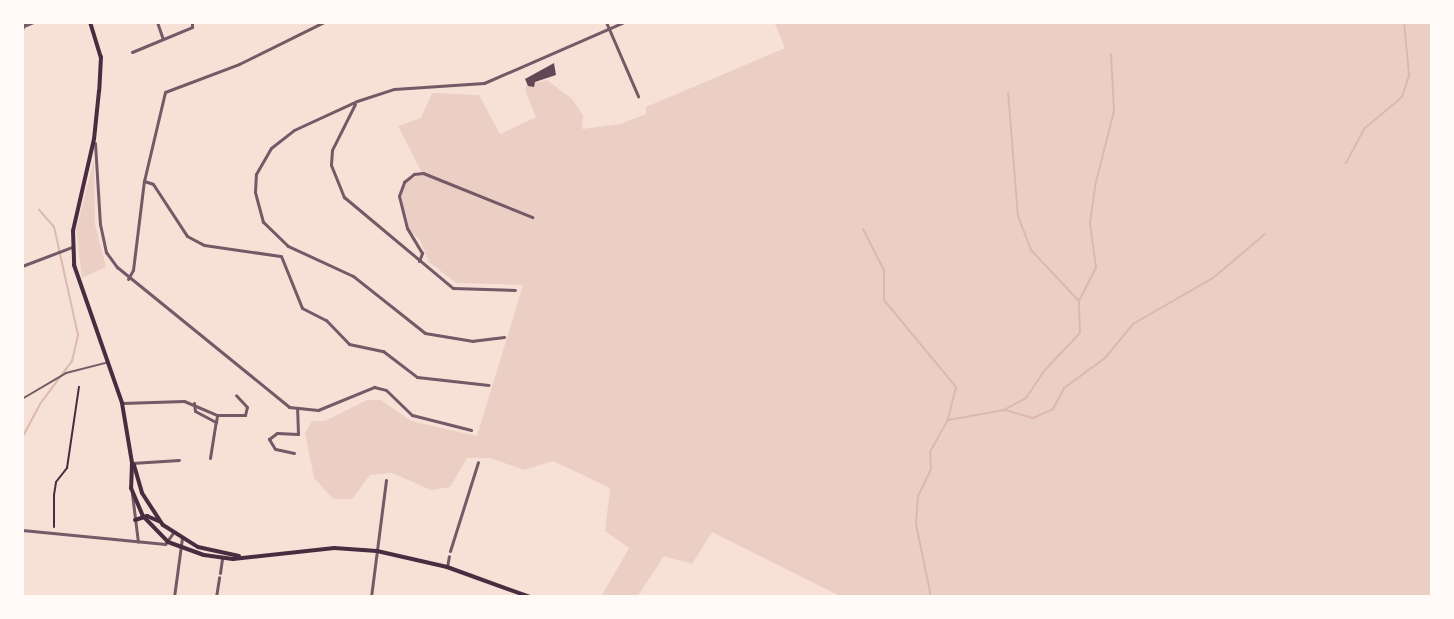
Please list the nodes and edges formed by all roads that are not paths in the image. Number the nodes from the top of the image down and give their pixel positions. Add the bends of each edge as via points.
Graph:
1 (34, 22) edge
2 (90, 22) edge
3 (157, 22) edge
4 (192, 22) edge
5 (324, 22) edge
6 (606, 22) edge
7 (624, 22) edge
8 (23, 27) edge
9 (609, 28) junction
10 (22, 34) edge
11 (163, 39) junction
12 (132, 52) dead end
13 (638, 96) dead end
14 (357, 101) junction
15 (94, 139) junction
16 (144, 181) junction
17 (532, 217) dead end
18 (288, 246) junction
19 (71, 248) junction
20 (281, 256) junction
21 (419, 261) junction
22 (22, 266) edge
23 (128, 279) junction
24 (515, 290) dead end
25 (504, 337) dead end
26 (109, 362) junction
27 (489, 385) dead end
28 (236, 395) dead end
29 (22, 399) edge
30 (122, 403) junction
31 (194, 403) junction
32 (297, 408) junction
33 (217, 415) junction
34 (216, 422) junction
35 (471, 430) dead end
36 (294, 453) dead end
37 (210, 458) dead end
38 (179, 460) dead end
39 (478, 462) dead end
40 (132, 463) junction
41 (386, 480) dead end
42 (131, 488) junction
43 (143, 516) junction
44 (135, 520) junction
45 (163, 525) junction
46 (22, 530) edge
47 (173, 533) junction
48 (182, 538) junction
49 (138, 542) junction
50 (168, 542) junction
51 (181, 549) junction
52 (377, 551) junction
53 (242, 557) junction
54 (222, 558) junction
55 (447, 567) junction
56 (174, 597) edge
57 (216, 597) edge
58 (371, 597) edge
59 (530, 597) edge

1 - 8 street
2 - 15 main road via 101,57
3 - 11 street
4 - 11 street via 192,27
5 - 16 street via 239,64 165,92
6 - 9 street
7 - 9 street
8 - 10 lane
9 - 13 street
9 - 14 street via 484,83 394,89
11 - 12 street
14 - 18 street via 294,130 264,157 256,174 257,206 263,222
14 - 21 street via 332,150 336,182 344,197
15 - 19 main road
15 - 23 street via 106,252
16 - 20 street via 157,190 187,236 204,245
16 - 23 street
17 - 21 street via 423,173 408,177 399,196 407,228 422,253
18 - 20 street
18 - 25 street via 353,276 425,333 473,341
19 - 22 street
19 - 26 main road via 78,282
20 - 27 street via 301,308 327,320 349,344 383,351 416,377
21 - 24 street via 453,288
23 - 32 street via 289,407
26 - 29 lane via 66,373
26 - 30 main road
28 - 33 street via 247,407 245,415
30 - 31 street
30 - 40 main road
31 - 33 street
31 - 34 street via 195,411
32 - 35 street via 318,410 373,387 385,389 412,415
32 - 36 street via 298,434 277,433 269,439 275,449
33 - 34 street
34 - 37 street
38 - 40 street
39 - 55 street
40 - 42 main road
40 - 45 main road via 142,493
41 - 52 street
42 - 43 main road
42 - 44 street
43 - 44 main road
43 - 45 main road
43 - 50 main road
44 - 49 street
45 - 47 main road
46 - 49 street
47 - 48 main road
47 - 50 street
48 - 51 street
48 - 53 main road
49 - 50 street
50 - 51 main road
51 - 54 main road
51 - 56 street
52 - 53 main road via 334,548
52 - 55 main road
52 - 58 street
53 - 54 main road
54 - 57 street
55 - 59 main road

